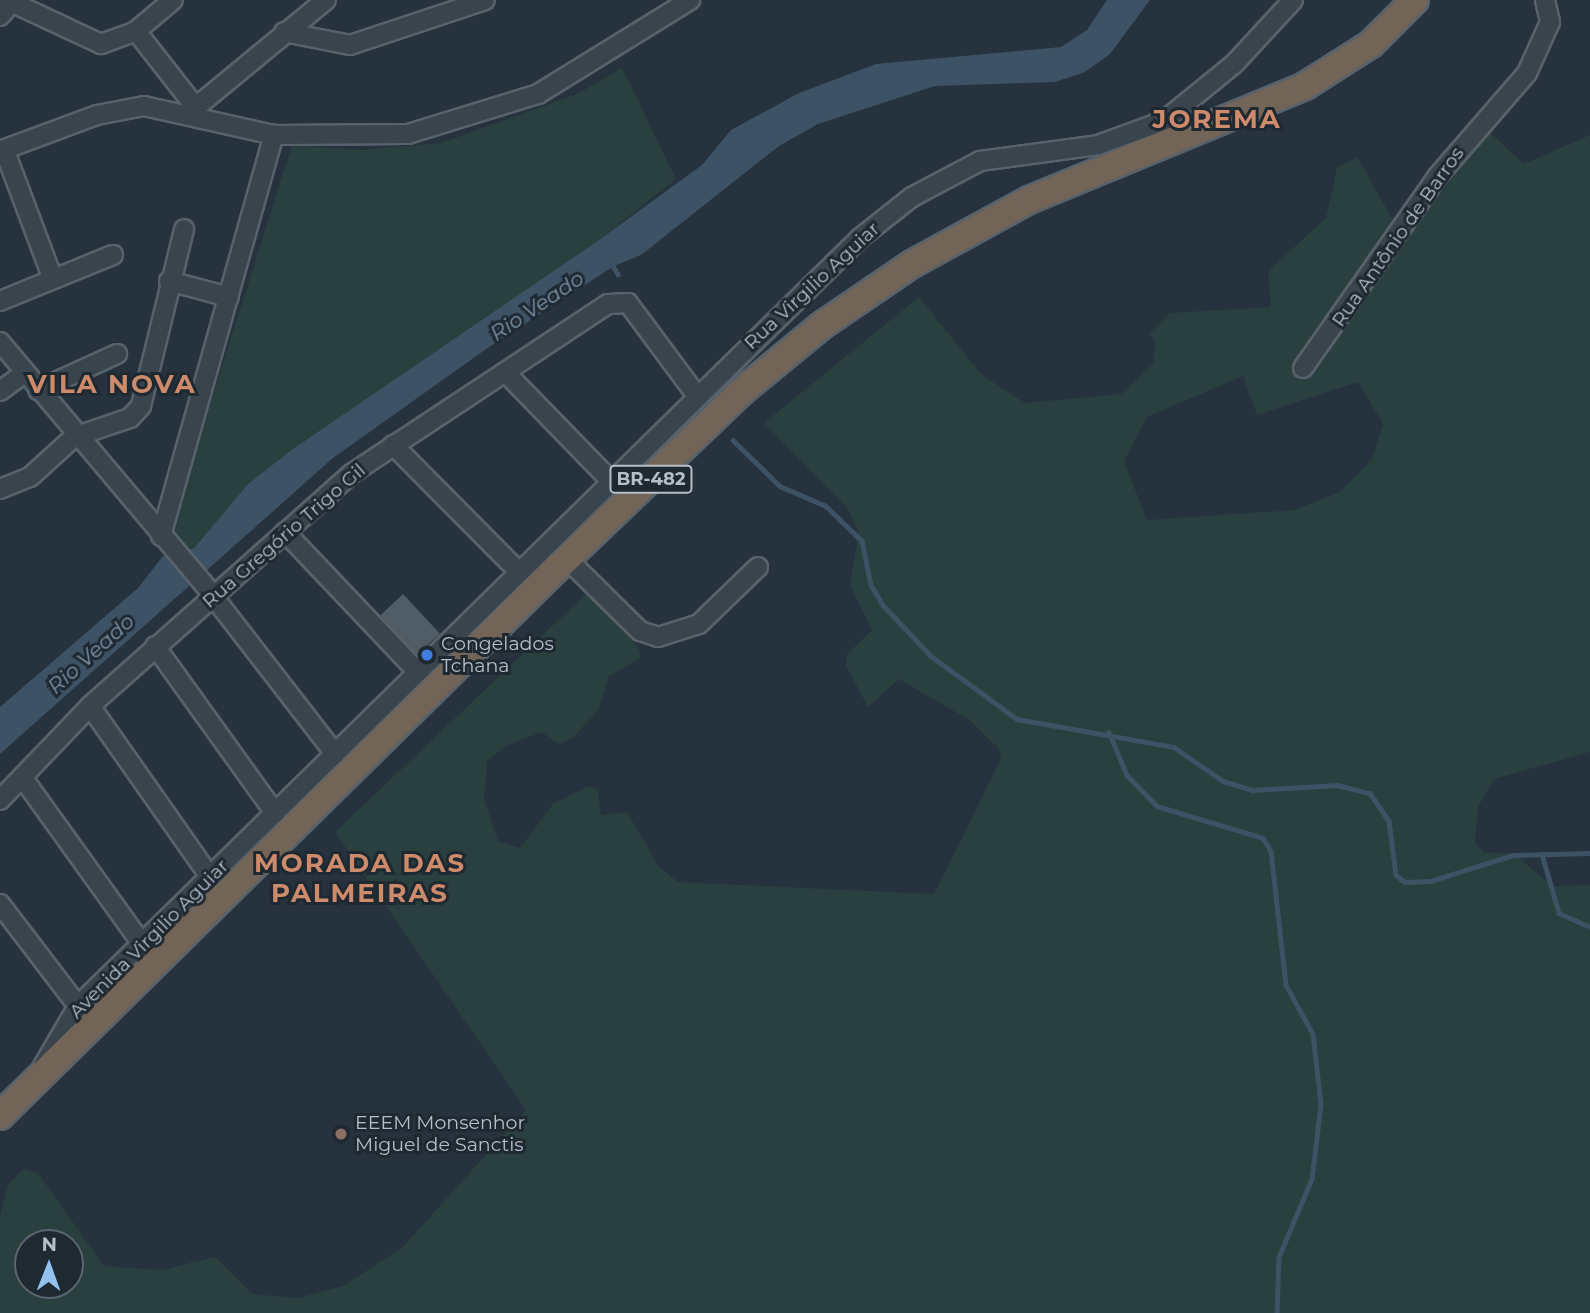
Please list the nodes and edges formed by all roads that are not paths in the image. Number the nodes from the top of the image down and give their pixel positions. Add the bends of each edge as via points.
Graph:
1 (173, 0) edge
2 (326, 0) edge
3 (485, 0) edge
4 (690, 0) edge
5 (1293, 0) edge
6 (1415, 0) edge
7 (1545, 0) edge
8 (1560, 0) edge
9 (4, 9) edge
10 (1550, 22) junction
11 (136, 31) junction
12 (284, 32) junction
13 (192, 108) junction
14 (274, 135) junction
15 (2, 150) edge
16 (184, 229) dead end
17 (113, 255) dead end
18 (52, 277) junction
19 (169, 281) junction
20 (229, 297) junction
21 (0, 301) edge
22 (0, 342) edge
23 (117, 354) dead end
24 (1303, 368) dead end
25 (505, 372) junction
26 (24, 373) junction
27 (38, 390) junction
28 (0, 391) edge
29 (697, 396) junction
30 (74, 437) junction
31 (393, 445) junction
32 (612, 482) junction
33 (0, 489) edge
34 (285, 532) junction
35 (162, 537) junction
36 (567, 559) junction
37 (758, 567) dead end
38 (518, 571) junction
39 (208, 590) junction
40 (155, 646) junction
41 (417, 671) junction
42 (90, 706) junction
43 (335, 754) junction
44 (22, 777) junction
45 (0, 800) edge
46 (275, 813) junction
47 (210, 877) junction
48 (0, 904) edge
49 (142, 944) junction
50 (78, 1006) junction
51 (36, 1080) junction
52 (0, 1116) edge

1 - 11 street
2 - 12 street
3 - 12 street via 350,45
4 - 14 street via 578,74 487,112 386,137
5 - 29 street, Rua Virgilio Aguiar via 1234,64 1164,121 1098,145 980,161 912,197 848,248
6 - 36 highway, BR-482 via 1371,44 1305,86 1029,200 869,290 741,392
7 - 10 street
8 - 10 street, Rua Antônio de Barros
9 - 11 street via 82,40 113,42
10 - 24 street, Rua Antônio de Barros via 1527,73 1437,177
11 - 13 street
12 - 13 street
13 - 14 street
13 - 15 street via 144,106 97,115
14 - 20 street
15 - 18 street
16 - 19 street
17 - 18 street
18 - 21 street
19 - 20 street
19 - 30 street via 149,380 130,418
20 - 35 street
22 - 26 street
23 - 27 street
25 - 29 street, Rua Gregório Trigo Gil via 608,304 628,303
25 - 31 street, Rua Gregório Trigo Gil
25 - 32 street
26 - 27 street
26 - 28 street
27 - 30 street
29 - 32 street, Avenida Virgilio Aguiar
30 - 33 street via 30,477
30 - 35 street
31 - 34 street, Rua Gregório Trigo Gil
31 - 38 street
32 - 38 street, Avenida Virgilio Aguiar
34 - 39 street, Rua Gregório Trigo Gil
34 - 41 street
35 - 39 street
36 - 37 street via 640,631 658,637 699,624
36 - 51 highway, BR-482
38 - 41 street, Avenida Virgilio Aguiar
39 - 40 street, Rua Gregório Trigo Gil
39 - 43 street
40 - 42 street, Rua Gregório Trigo Gil
40 - 46 street
41 - 43 street, Avenida Virgilio Aguiar
42 - 44 street, Rua Gregório Trigo Gil
42 - 47 street
43 - 46 street, Avenida Virgilio Aguiar
44 - 45 street, Rua Gregório Trigo Gil
44 - 49 street
46 - 47 street, Avenida Virgilio Aguiar
47 - 49 street, Avenida Virgilio Aguiar
48 - 50 street
49 - 50 street, Avenida Virgilio Aguiar
50 - 51 street, Avenida Virgilio Aguiar
51 - 52 highway, BR-482

